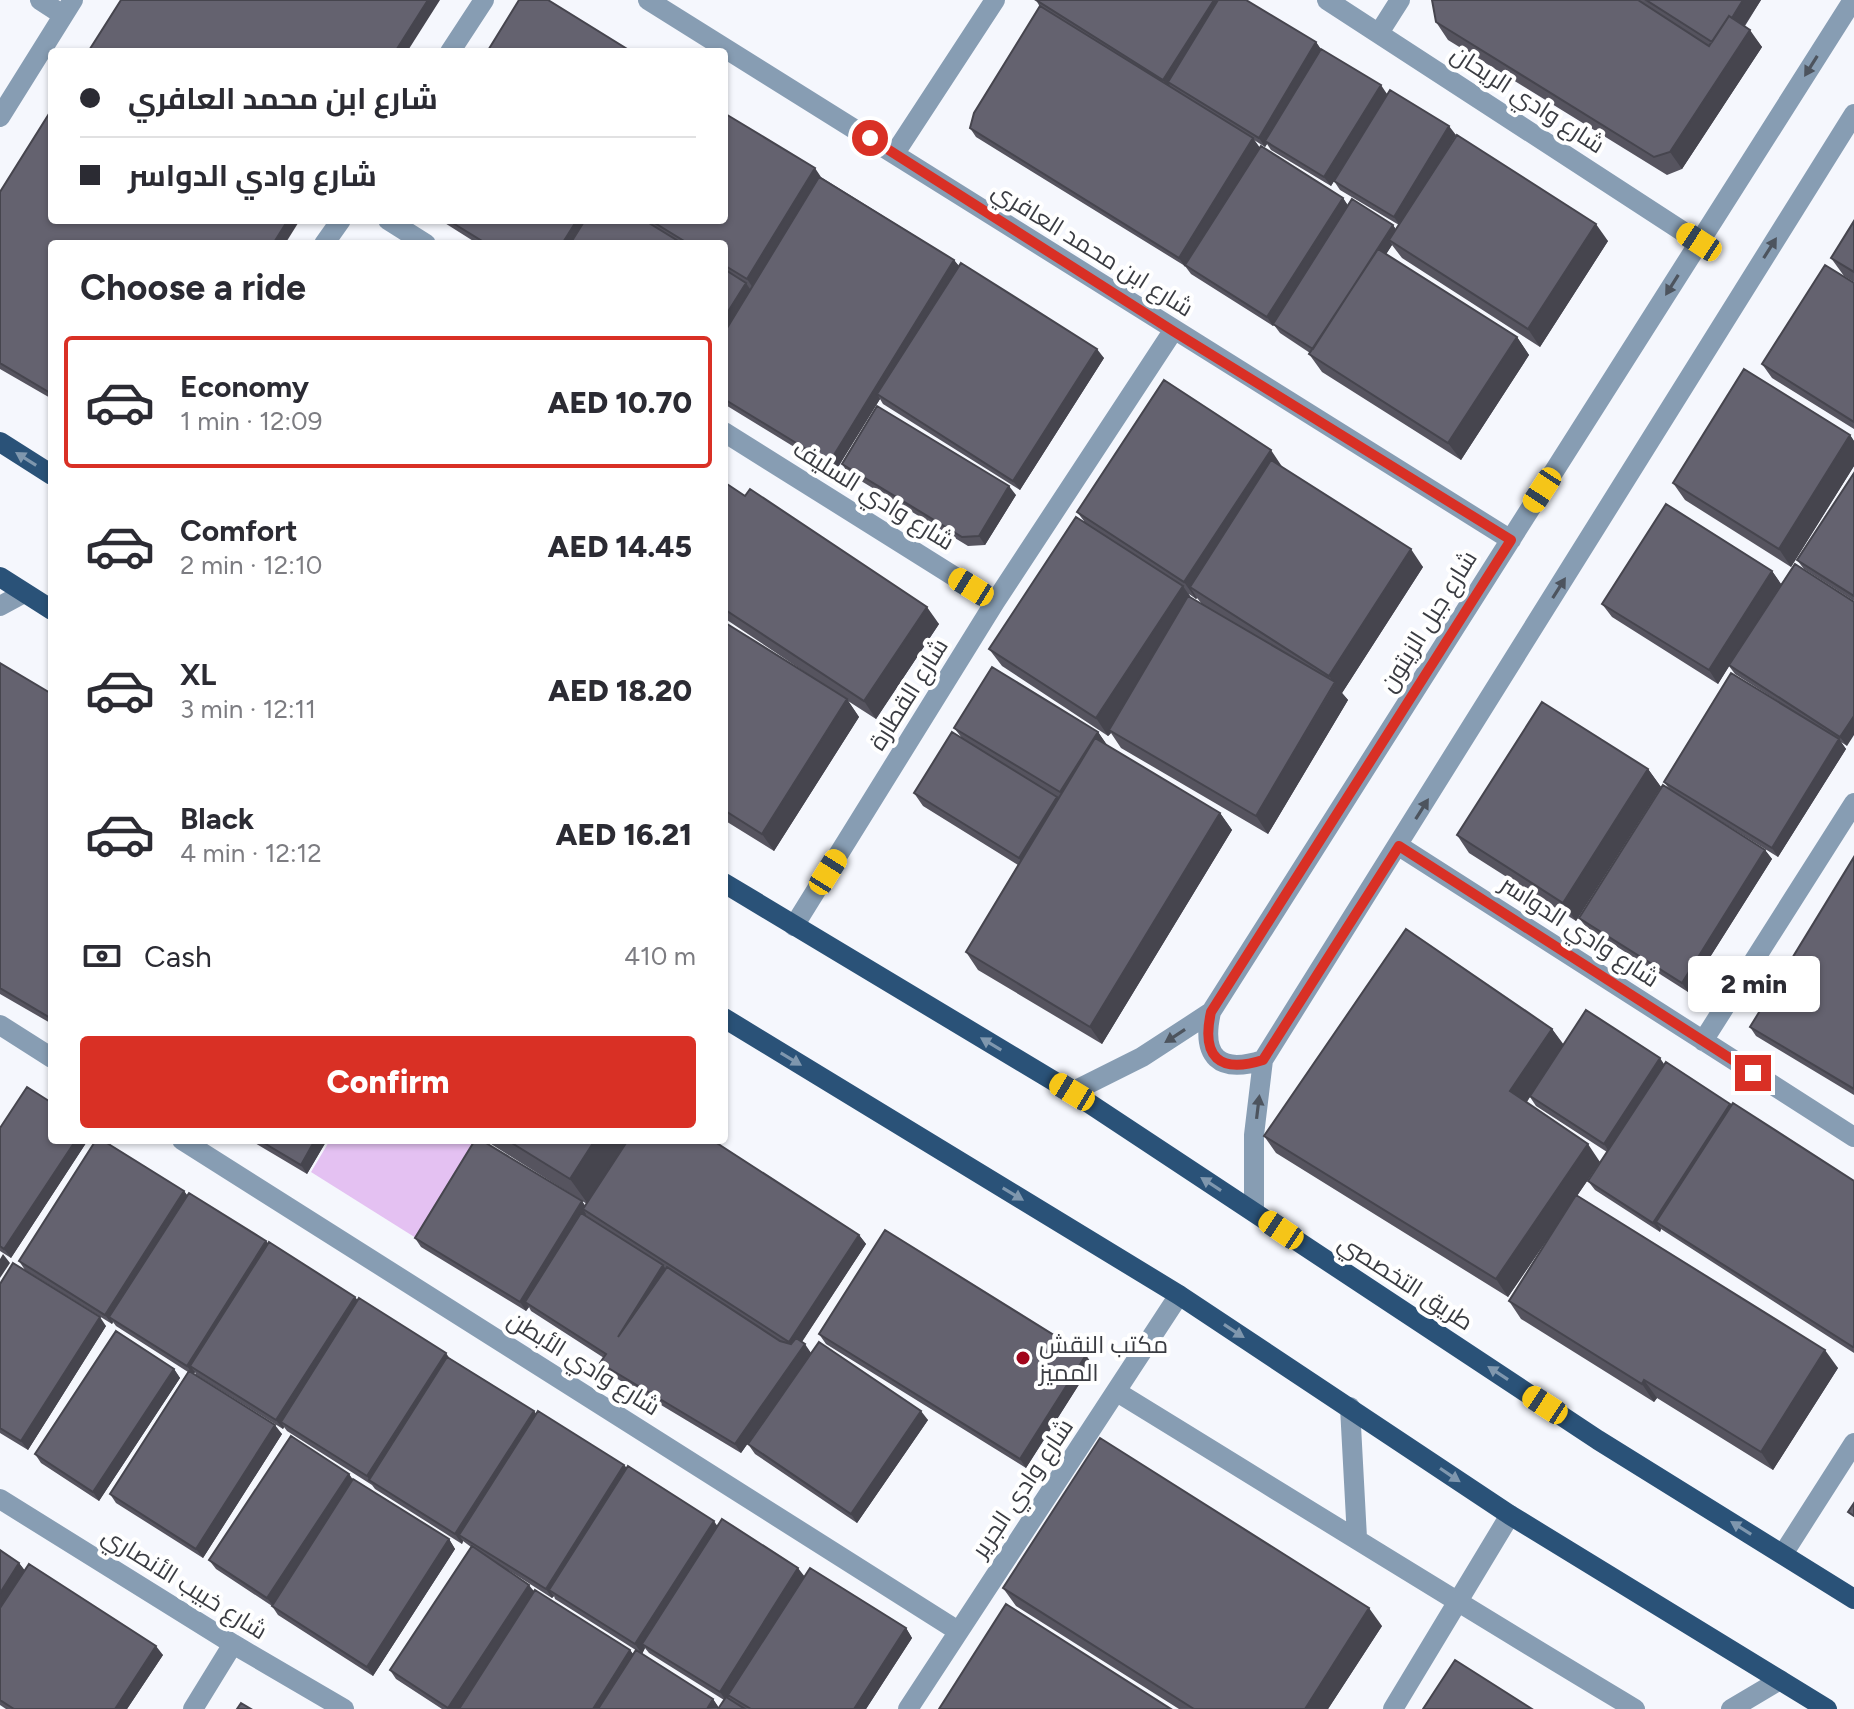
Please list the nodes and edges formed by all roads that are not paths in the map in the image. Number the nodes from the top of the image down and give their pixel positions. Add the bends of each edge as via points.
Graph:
1 (40, 0) edge
2 (484, 0) edge
3 (648, 0) edge
4 (995, 0) edge
5 (1327, 0) edge
6 (1400, 0) edge
7 (1853, 0) edge
8 (68, 7) edge
9 (1379, 33) junction
10 (453, 48) edge
11 (725, 48) edge
12 (728, 50) edge
13 (1854, 114) edge
14 (0, 117) edge
15 (895, 153) junction
16 (394, 224) edge
17 (420, 240) edge
18 (1699, 242) junction
19 (1173, 331) junction
20 (728, 435) edge
21 (0, 442) edge
22 (48, 472) edge
23 (1511, 540) junction
24 (0, 577) edge
25 (24, 593) junction
26 (995, 602) junction
27 (0, 606) edge
28 (48, 608) edge
29 (1854, 803) edge
30 (1399, 846) junction
31 (728, 885) edge
32 (794, 926) junction
33 (1211, 1012) junction
34 (728, 1020) edge
35 (0, 1025) edge
36 (1703, 1041) junction
37 (48, 1055) edge
38 (1263, 1060) junction
39 (1072, 1092) junction
40 (1854, 1137) edge
41 (188, 1144) edge
42 (1254, 1212) junction
43 (1179, 1295) junction
44 (1117, 1392) junction
45 (1350, 1407) junction
46 (1854, 1443) edge
47 (0, 1499) edge
48 (1510, 1515) junction
49 (1357, 1538) junction
50 (1783, 1554) junction
51 (1854, 1599) edge
52 (1456, 1602) junction
53 (958, 1631) junction
54 (233, 1644) junction
55 (1780, 1680) junction
56 (1817, 1706) edge
57 (193, 1709) edge
58 (344, 1709) edge
59 (908, 1709) edge
60 (1393, 1709) edge
61 (1635, 1709) edge
62 (1731, 1709) edge

1 - 8 street
2 - 10 street
3 - 11 street, شارع ابن محمد العافري
4 - 15 street
5 - 9 street, شارع وادي الريحان
6 - 9 street
7 -> 18 street, شارع جبل الزيتون
8 - 14 street
9 - 18 street, شارع وادي الريحان
12 - 15 street, شارع ابن محمد العافري
30 -> 13 street
15 - 19 street, شارع ابن محمد العافري
16 - 17 street
18 -> 23 street, شارع جبل الزيتون
19 - 23 street, شارع ابن محمد العافري
19 - 26 street, شارع القطارة
20 - 26 street, شارع وادي السليف
22 -> 21 main road
23 - 33 street, شارع جبل الزيتون
24 - 25 main road
25 - 27 street
25 - 28 main road
26 - 32 street, شارع القطارة
29 - 36 street
30 - 36 street, شارع وادي الدواسر
30 - 38 street
31 - 32 main road, طريق التخصصي
39 -> 32 main road, طريق التخصصي
33 - 38 street via 1206,1036 1215,1056 1241,1067
33 -> 39 street, شارع جبل الزيتون via 1142,1057
34 -> 43 main road
35 - 37 street
36 - 40 street, شارع وادي الدواسر
42 -> 38 street via 1254,1135
42 -> 39 main road, طريق التخصصي
41 - 53 street, شارع وادي الأبطن
50 -> 42 main road, طريق التخصصي via 1598,1440
43 - 44 street, شارع وادي الجرير
43 -> 45 main road
44 - 49 street
44 - 53 street, شارع وادي الجرير
45 -> 48 main road
45 - 49 street
46 - 50 street
47 - 54 street, شارع خبيب الأنصاري
48 - 52 street
48 - 55 main road
49 - 52 street
50 - 51 main road, طريق التخصصي
52 - 60 street
52 - 61 street
53 - 59 street, شارع وادي الجرير
54 - 57 street
54 - 58 street, شارع خبيب الأنصاري
55 - 56 main road
55 - 62 street

